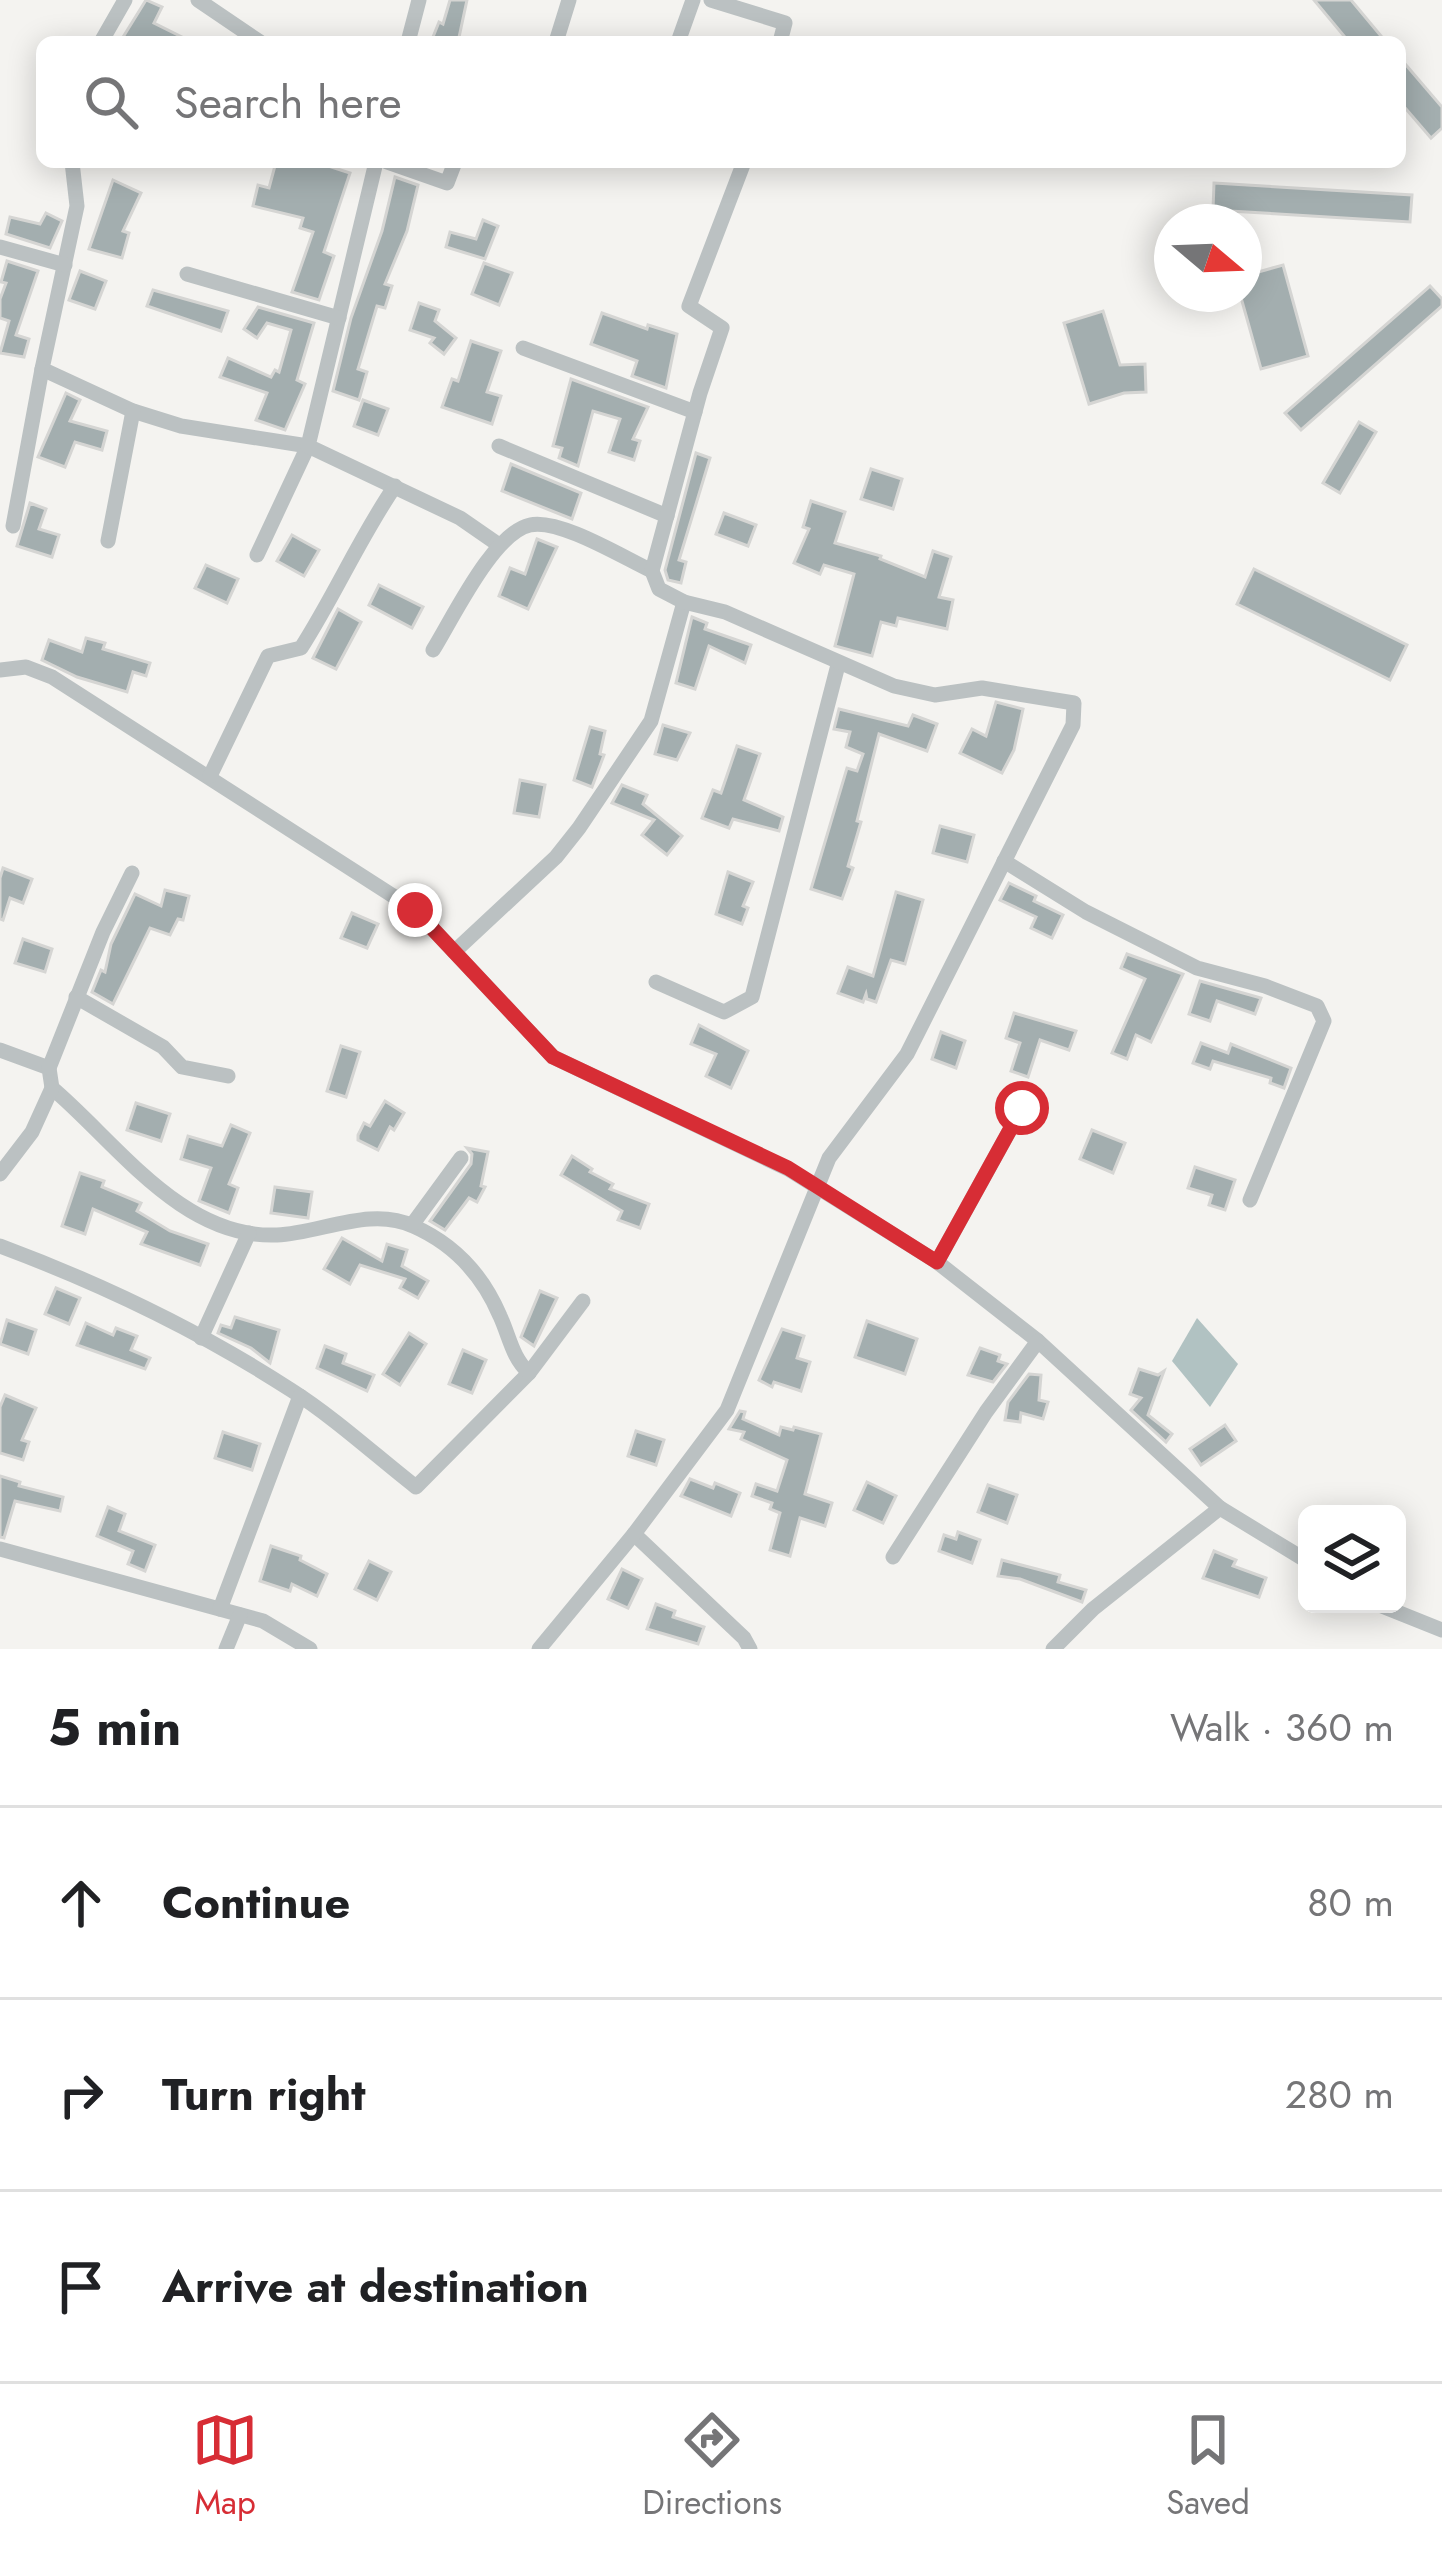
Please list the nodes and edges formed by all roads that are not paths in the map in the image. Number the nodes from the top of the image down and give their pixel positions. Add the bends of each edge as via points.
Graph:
1 (125, 0) edge
2 (198, 0) edge
3 (419, 0) edge
4 (569, 0) edge
5 (693, 0) edge
6 (711, 0) edge
7 (104, 36) edge
8 (251, 36) edge
9 (410, 36) edge
10 (558, 36) edge
11 (680, 36) edge
12 (782, 36) edge
13 (72, 168) edge
14 (375, 168) edge
15 (404, 168) edge
16 (453, 168) edge
17 (742, 168) edge
18 (0, 247) edge
19 (65, 265) junction
20 (187, 274) dead end
21 (339, 318) junction
22 (523, 347) dead end
23 (42, 369) junction
24 (133, 410) junction
25 (695, 412) junction
26 (308, 446) junction
27 (499, 446) dead end
28 (395, 486) junction
29 (667, 516) junction
30 (13, 526) dead end
31 (108, 542) dead end
32 (499, 545) junction
33 (257, 555) dead end
34 (652, 571) junction
35 (684, 602) junction
36 (434, 650) dead end
37 (838, 664) junction
38 (0, 670) edge
39 (210, 776) junction
40 (1004, 862) junction
41 (132, 874) dead end
42 (454, 952) junction
43 (656, 982) dead end
44 (76, 997) junction
45 (0, 1050) edge
46 (49, 1068) junction
47 (228, 1076) dead end
48 (52, 1088) junction
49 (1022, 1108) dead end
50 (461, 1159) dead end
51 (0, 1174) edge
52 (818, 1187) junction
53 (1250, 1200) dead end
54 (412, 1225) junction
55 (249, 1233) junction
56 (0, 1246) edge
57 (937, 1262) junction
58 (583, 1300) dead end
59 (201, 1338) junction
60 (1038, 1341) junction
61 (530, 1373) junction
62 (300, 1396) junction
63 (1220, 1508) junction
64 (634, 1534) junction
65 (0, 1549) edge
66 (1298, 1556) edge
67 (893, 1557) dead end
68 (220, 1609) junction
69 (1400, 1613) edge
70 (240, 1615) junction
71 (1442, 1630) edge
72 (226, 1649) edge
73 (310, 1649) edge
74 (538, 1649) edge
75 (750, 1649) edge
76 (1053, 1649) edge

1 - 7 street
2 - 8 street
3 - 9 street
4 - 10 street
5 - 11 street
6 - 12 street via 785,23
13 - 19 street via 77,206
14 - 21 street
15 - 16 street via 447,183
17 - 25 street via 689,306 722,328
18 - 19 street
19 - 23 street
20 - 21 street
21 - 26 street
22 - 25 street
23 - 24 street
23 - 30 street
24 - 26 street via 181,426
24 - 31 street
25 - 29 street
26 - 28 street
26 - 33 street
27 - 29 street
28 - 32 street
28 - 39 street via 301,648 268,656
29 - 34 street
32 - 34 street via 527,525 546,524
32 - 36 street
34 - 35 street via 659,589
35 - 37 street via 725,612
35 - 42 street via 651,721 556,857
37 - 40 street via 934,695 982,688 1074,703 1073,725
37 - 43 street via 752,998 724,1012
38 - 39 street via 26,667 52,677
39 - 42 street via 415,910
40 - 52 street via 908,1054 830,1157
40 - 53 street via 1198,968 1317,1006 1324,1022
41 - 44 street
42 - 52 street via 553,1057
44 - 46 street
44 - 47 street via 163,1047 182,1067
45 - 46 street
46 - 48 street
48 - 51 street
48 - 55 street via 179,1202
49 - 57 street
50 - 54 street
52 - 57 street
52 - 64 street via 727,1410
54 - 55 street via 383,1217
54 - 61 street via 478,1272 517,1361
55 - 59 street
56 - 59 street via 80,1276
57 - 60 street
58 - 61 street
59 - 62 street
60 - 63 street
60 - 67 street
61 - 62 street via 416,1487
62 - 68 street
63 - 66 street
63 - 76 street
64 - 74 street
64 - 75 street
65 - 68 street
68 - 70 street
69 - 71 street
70 - 72 street
70 - 73 street

